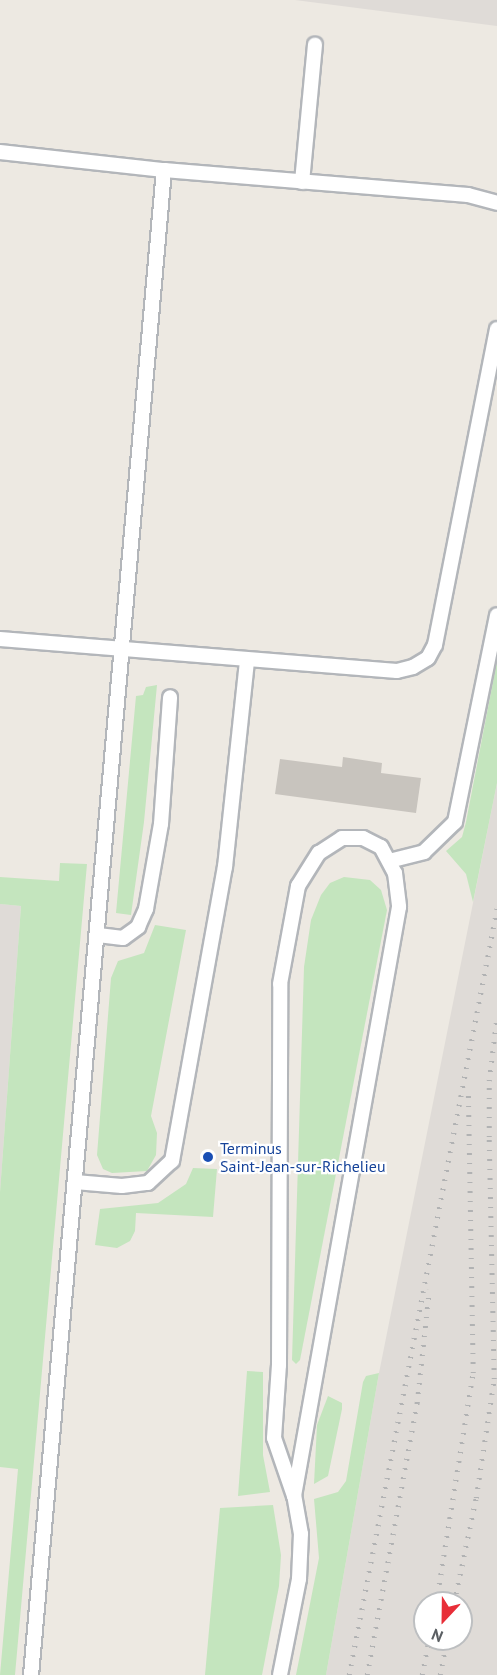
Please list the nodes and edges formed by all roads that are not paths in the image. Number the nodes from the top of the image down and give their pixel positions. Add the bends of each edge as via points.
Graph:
1 (315, 45) dead end
2 (0, 152) edge
3 (164, 170) junction
4 (302, 182) junction
5 (497, 203) edge
6 (497, 329) edge
7 (497, 615) edge
8 (0, 639) edge
9 (121, 652) junction
10 (247, 661) junction
11 (170, 697) dead end
12 (389, 861) junction
13 (99, 935) junction
14 (75, 1182) junction
15 (294, 1496) junction
16 (31, 1675) edge
17 (280, 1675) edge

1 - 4 lane
2 - 3 lane
3 - 4 lane
3 - 9 lane
4 - 5 lane via 468,195
6 - 10 lane via 441,623 428,658 397,671
7 - 12 lane via 455,822 424,852
8 - 9 lane
9 - 10 lane
9 - 13 lane
10 - 14 lane via 225,867 172,1161 148,1183 122,1186
11 - 13 lane via 161,824 146,909 138,927 123,938
12 - 15 lane via 395,873 399,907
12 - 15 lane via 381,847 363,838 342,838 319,853 298,886 282,972 279,1365 274,1438
13 - 14 lane
14 - 16 lane
15 - 17 lane via 300,1534 299,1579

